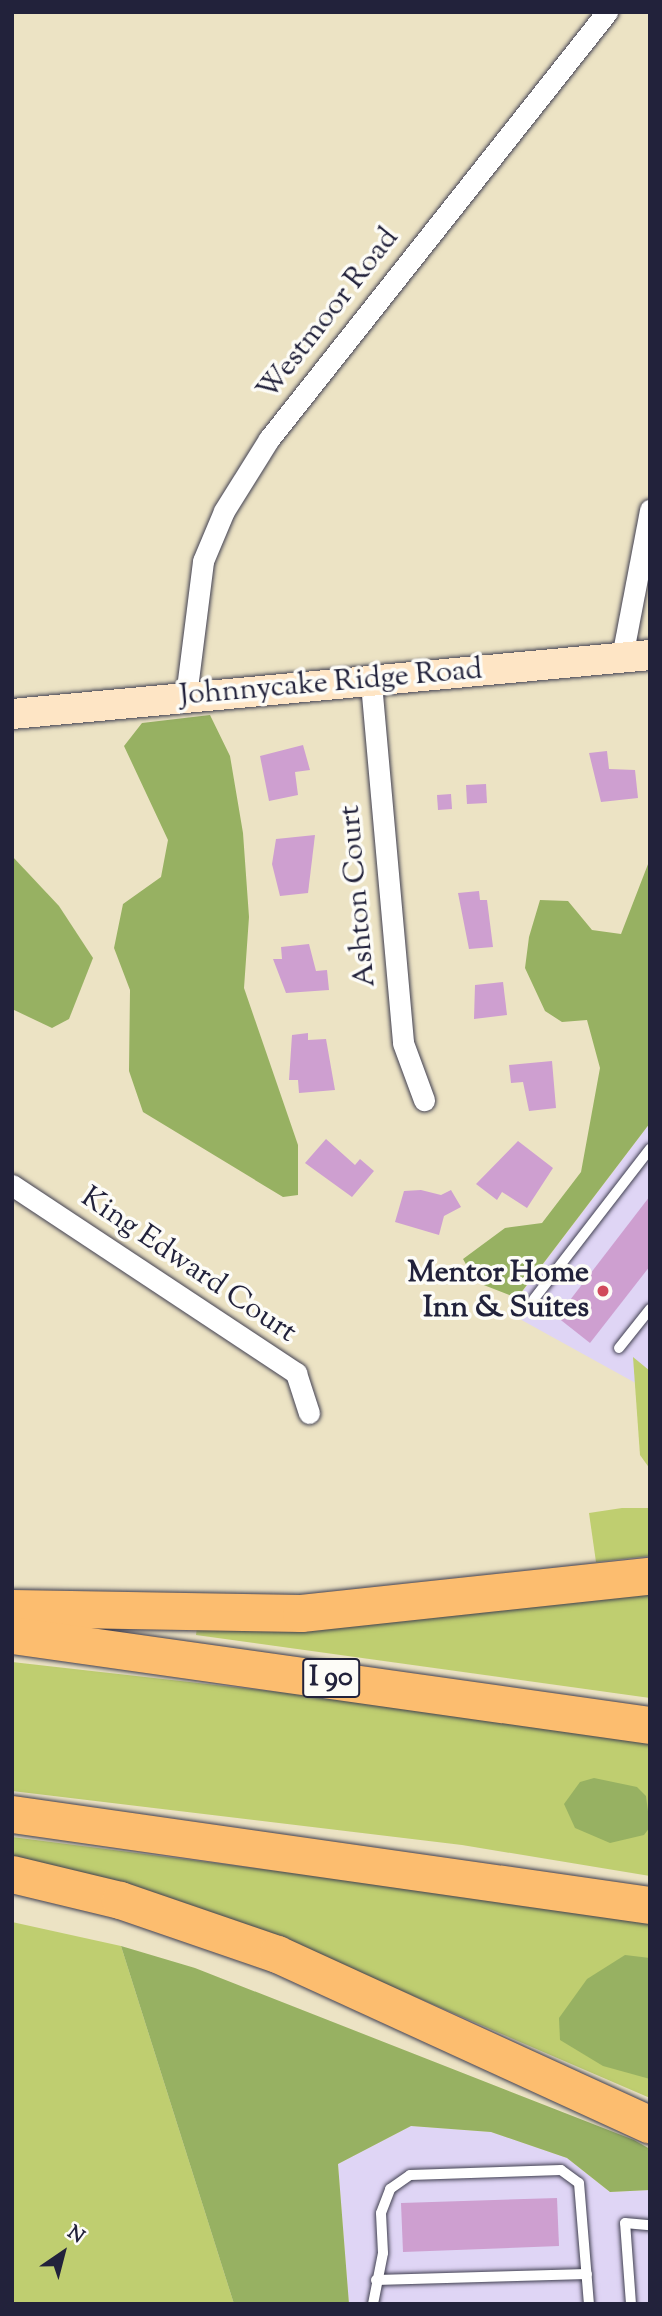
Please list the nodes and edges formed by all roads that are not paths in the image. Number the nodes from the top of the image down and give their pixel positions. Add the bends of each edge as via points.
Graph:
1 (607, 12) edge
2 (650, 510) edge
3 (636, 656) edge
4 (371, 683) junction
5 (186, 696) junction
6 (12, 714) edge
7 (424, 1100) dead end
8 (649, 1153) edge
9 (12, 1185) edge
10 (534, 1299) dead end
11 (650, 1309) edge
12 (619, 1348) dead end
13 (309, 1413) dead end
14 (650, 1576) edge
15 (12, 1608) edge
16 (12, 1635) edge
17 (650, 1725) edge
18 (12, 1814) edge
19 (12, 1874) edge
20 (650, 1905) edge
21 (650, 2125) edge
22 (650, 2225) edge
23 (587, 2274) junction
24 (376, 2280) junction
25 (373, 2304) edge
26 (589, 2304) edge
27 (631, 2304) edge

1 - 5 street, Westmoor Road via 269,439 231,501 203,561
2 - 3 street
3 - 4 main road, Johnnycake Ridge Road
4 - 5 main road, Johnnycake Ridge Road
4 - 7 street, Ashton Court via 399,1016
5 - 6 main road, Johnnycake Ridge Road
8 - 10 lane
9 - 13 street, King Edward Court via 296,1373
11 - 12 lane
14 - 15 highway via 301,1613
16 - 17 highway, I 90
18 - 20 highway
19 - 21 highway via 120,1900 277,1955
22 - 27 lane via 625,2223
23 - 24 lane
23 - 24 lane via 579,2183 561,2170 410,2175 390,2189 381,2213 383,2253
23 - 26 lane
24 - 25 lane

